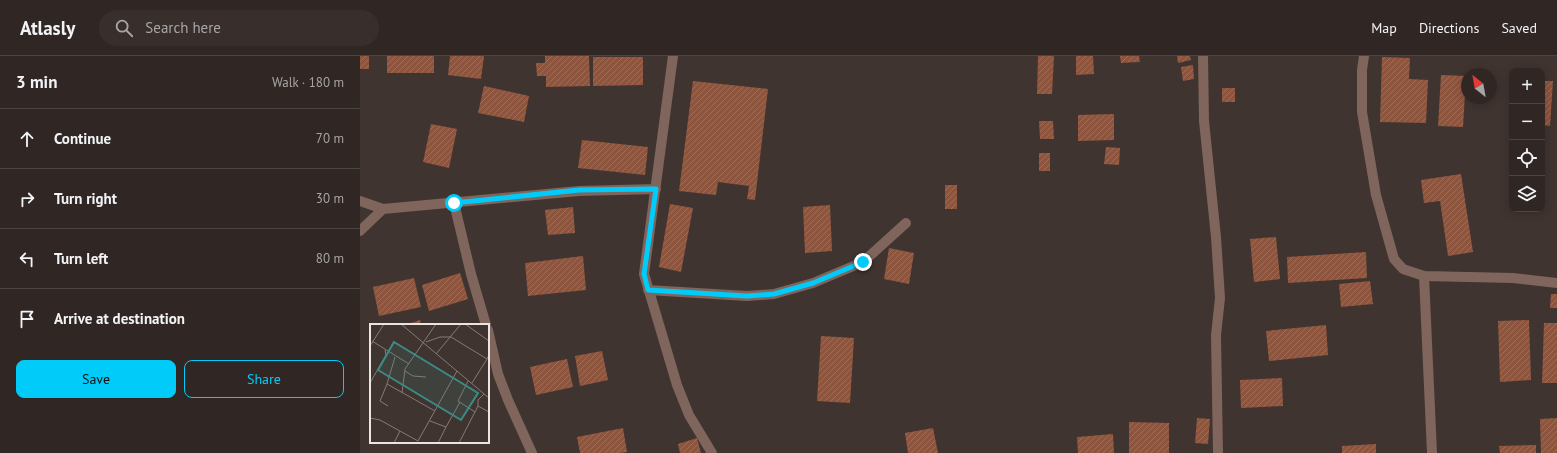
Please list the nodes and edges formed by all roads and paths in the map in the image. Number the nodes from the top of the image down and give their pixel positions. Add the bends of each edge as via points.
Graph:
1 (673, 56) edge
2 (1203, 56) edge
3 (1364, 56) edge
4 (656, 189) junction
5 (360, 201) edge
6 (454, 203) junction
7 (383, 209) junction
8 (906, 223) dead end
9 (360, 231) edge
10 (1424, 276) junction
11 (1557, 283) edge
12 (648, 290) junction
13 (486, 324) edge
14 (489, 334) edge
15 (532, 453) edge
16 (712, 453) edge
17 (1218, 453) edge
18 (1432, 453) edge

1 - 4 street
2 - 17 street via 1204,121 1220,298 1216,334
3 - 10 street via 1362,112 1376,195 1389,244 1394,259 1403,269
4 - 6 street via 579,190
4 - 12 street via 644,274
5 - 7 street
6 - 7 street
6 - 13 street
7 - 9 street
8 - 12 street via 863,262 813,283 774,294 747,296
10 - 11 street via 1513,278
10 - 18 street
12 - 16 street via 680,393 689,415
14 - 15 street via 498,374

